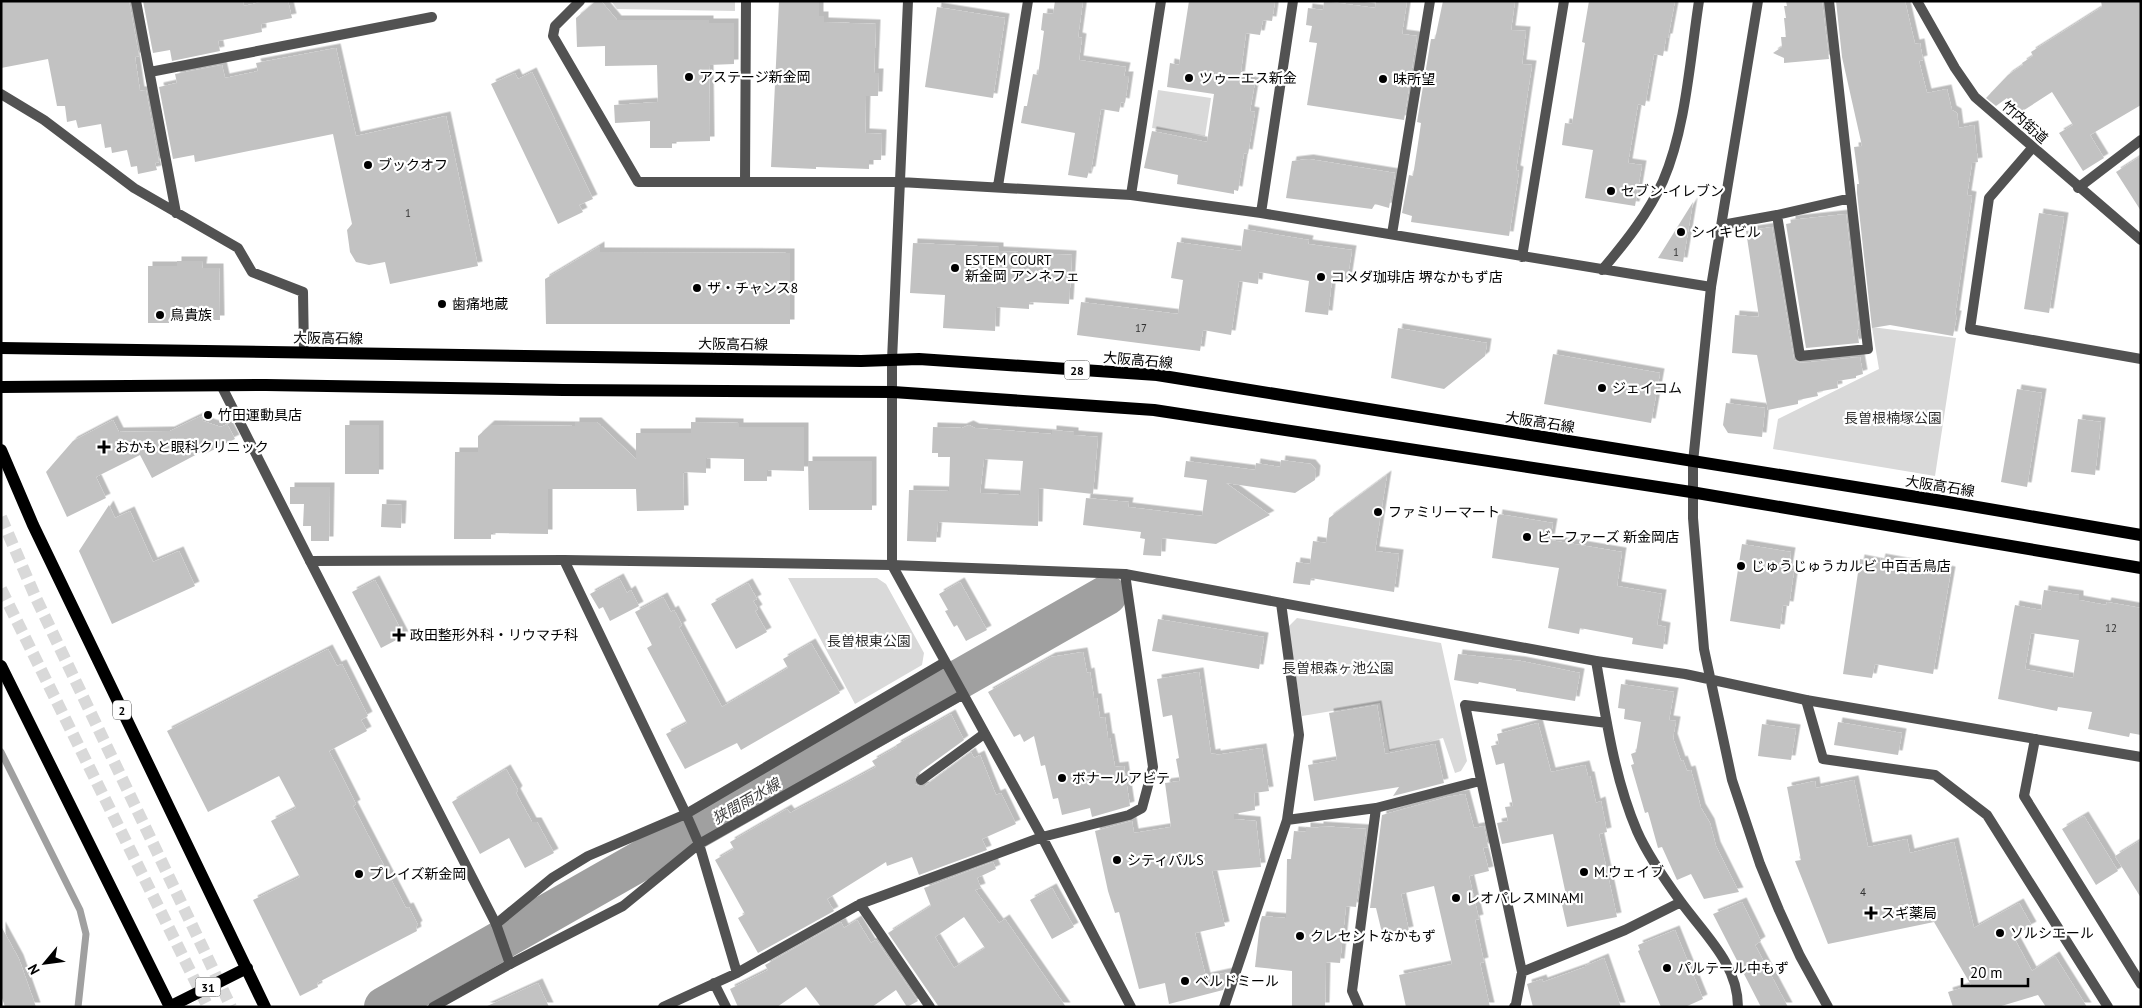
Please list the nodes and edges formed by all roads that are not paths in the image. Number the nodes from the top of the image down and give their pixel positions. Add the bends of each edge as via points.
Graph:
1 (136, 1) edge
2 (580, 1) edge
3 (746, 1) edge
4 (908, 1) edge
5 (1028, 1) edge
6 (1161, 1) edge
7 (1294, 1) edge
8 (1430, 1) edge
9 (1564, 1) edge
10 (1699, 1) edge
11 (1758, 1) edge
12 (1829, 1) edge
13 (1917, 1) edge
14 (432, 17) dead end
15 (150, 72) junction
16 (1, 94) edge
17 (2141, 140) edge
18 (2033, 147) junction
19 (745, 181) junction
20 (900, 182) junction
21 (998, 186) junction
22 (2078, 188) junction
23 (1131, 195) junction
24 (1851, 198) junction
25 (176, 213) junction
26 (1261, 213) junction
27 (1777, 215) junction
28 (1722, 225) junction
29 (1392, 234) junction
30 (2139, 235) edge
31 (1522, 257) junction
32 (1602, 270) junction
33 (1711, 287) junction
34 (1, 348) edge
35 (304, 352) junction
36 (2141, 359) edge
37 (892, 360) junction
38 (222, 386) junction
39 (1, 387) edge
40 (893, 392) junction
41 (1, 450) edge
42 (1692, 462) junction
43 (1692, 492) junction
44 (2141, 535) edge
45 (564, 560) junction
46 (310, 561) junction
47 (892, 565) junction
48 (2141, 568) edge
49 (1125, 574) junction
50 (1281, 603) junction
51 (1596, 661) junction
52 (945, 663) junction
53 (1, 666) edge
54 (1710, 680) junction
55 (961, 694) junction
56 (1806, 700) junction
57 (1607, 723) junction
58 (984, 734) junction
59 (2035, 739) junction
60 (2141, 757) edge
61 (921, 780) dead end
62 (1480, 780) junction
63 (1376, 808) junction
64 (688, 818) junction
65 (1287, 820) junction
66 (1042, 837) junction
67 (698, 841) junction
68 (1681, 902) junction
69 (860, 904) junction
70 (497, 927) junction
71 (510, 964) junction
72 (247, 968) junction
73 (737, 972) junction
74 (1522, 972) junction
75 (714, 983) junction
76 (2141, 984) edge
77 (1222, 1006) edge
78 (169, 1007) edge
79 (265, 1007) edge
80 (433, 1007) edge
81 (663, 1007) edge
82 (726, 1007) edge
83 (930, 1007) edge
84 (1131, 1007) edge
85 (1360, 1007) edge
86 (1514, 1007) edge
87 (1738, 1007) edge
88 (1828, 1007) edge
89 (2108, 1007) edge

1 - 15 street
2 - 19 street via 554,26 553,36 638,182
3 - 19 street
4 - 20 street
5 - 21 street
6 - 23 street
7 - 26 street
8 - 29 street
9 - 31 street
10 - 32 street via 1672,158 1645,214
11 - 28 street
12 - 24 street
13 - 18 street, 竹内街道 via 1975,97
14 - 15 street
15 - 25 street
16 - 25 street via 44,120 134,188
17 - 22 street
18 - 22 street, 竹内街道
18 - 36 street via 1989,198 1970,329
19 - 20 street
20 - 21 street
20 - 37 street
21 - 23 street
22 - 30 street, 竹内街道
23 - 26 street
24 - 27 street
24 - 27 street via 1868,349 1800,356
25 - 35 street via 238,248 252,272 303,292
26 - 29 street
27 - 28 street
28 - 33 street
29 - 31 street
31 - 32 street
32 - 33 street
33 - 42 street
34 - 35 main road, 大阪高石線 / 28
35 - 37 main road, 大阪高石線 / 28
37 - 40 street
37 - 42 main road, 大阪高石線 / 28 via 919,359 1157,375
38 - 39 main road
38 - 40 main road
38 - 46 street
40 - 43 main road via 1154,410
40 - 47 street
41 - 72 main road, 2 via 37,534
42 - 43 street
42 - 44 main road, 大阪高石線 / 28
43 - 48 main road
43 - 54 street via 1704,649
45 - 46 street
45 - 47 street
45 - 64 street
46 - 70 street
47 - 49 street
47 - 52 street
49 - 50 street
49 - 66 street via 1153,767 1142,808 1129,815
50 - 51 street
50 - 65 street via 1299,735
51 - 54 street
51 - 57 street
52 - 55 street
52 - 64 street
53 - 78 main road
54 - 56 street
54 - 88 street via 1732,780 1760,864 1800,956
55 - 58 street
55 - 67 street
56 - 59 street
56 - 89 street via 1823,760 1935,775 1987,815
57 - 62 street via 1465,705
57 - 68 street via 1621,787 1638,832
58 - 61 street
58 - 66 street
59 - 60 street
59 - 76 street via 2024,796
62 - 63 street
62 - 74 street
63 - 65 street
63 - 85 street via 1352,991
64 - 67 street
64 - 70 street via 588,856 552,878
65 - 77 street
66 - 69 street
66 - 84 street
67 - 71 street via 623,906
67 - 73 street
68 - 74 street via 1624,930
68 - 87 street via 1724,958 1733,976
69 - 73 street
69 - 83 street
70 - 71 street
71 - 80 street
72 - 78 main road, 31
72 - 79 main road, 2
73 - 75 street
74 - 86 street
75 - 81 street
75 - 82 street

